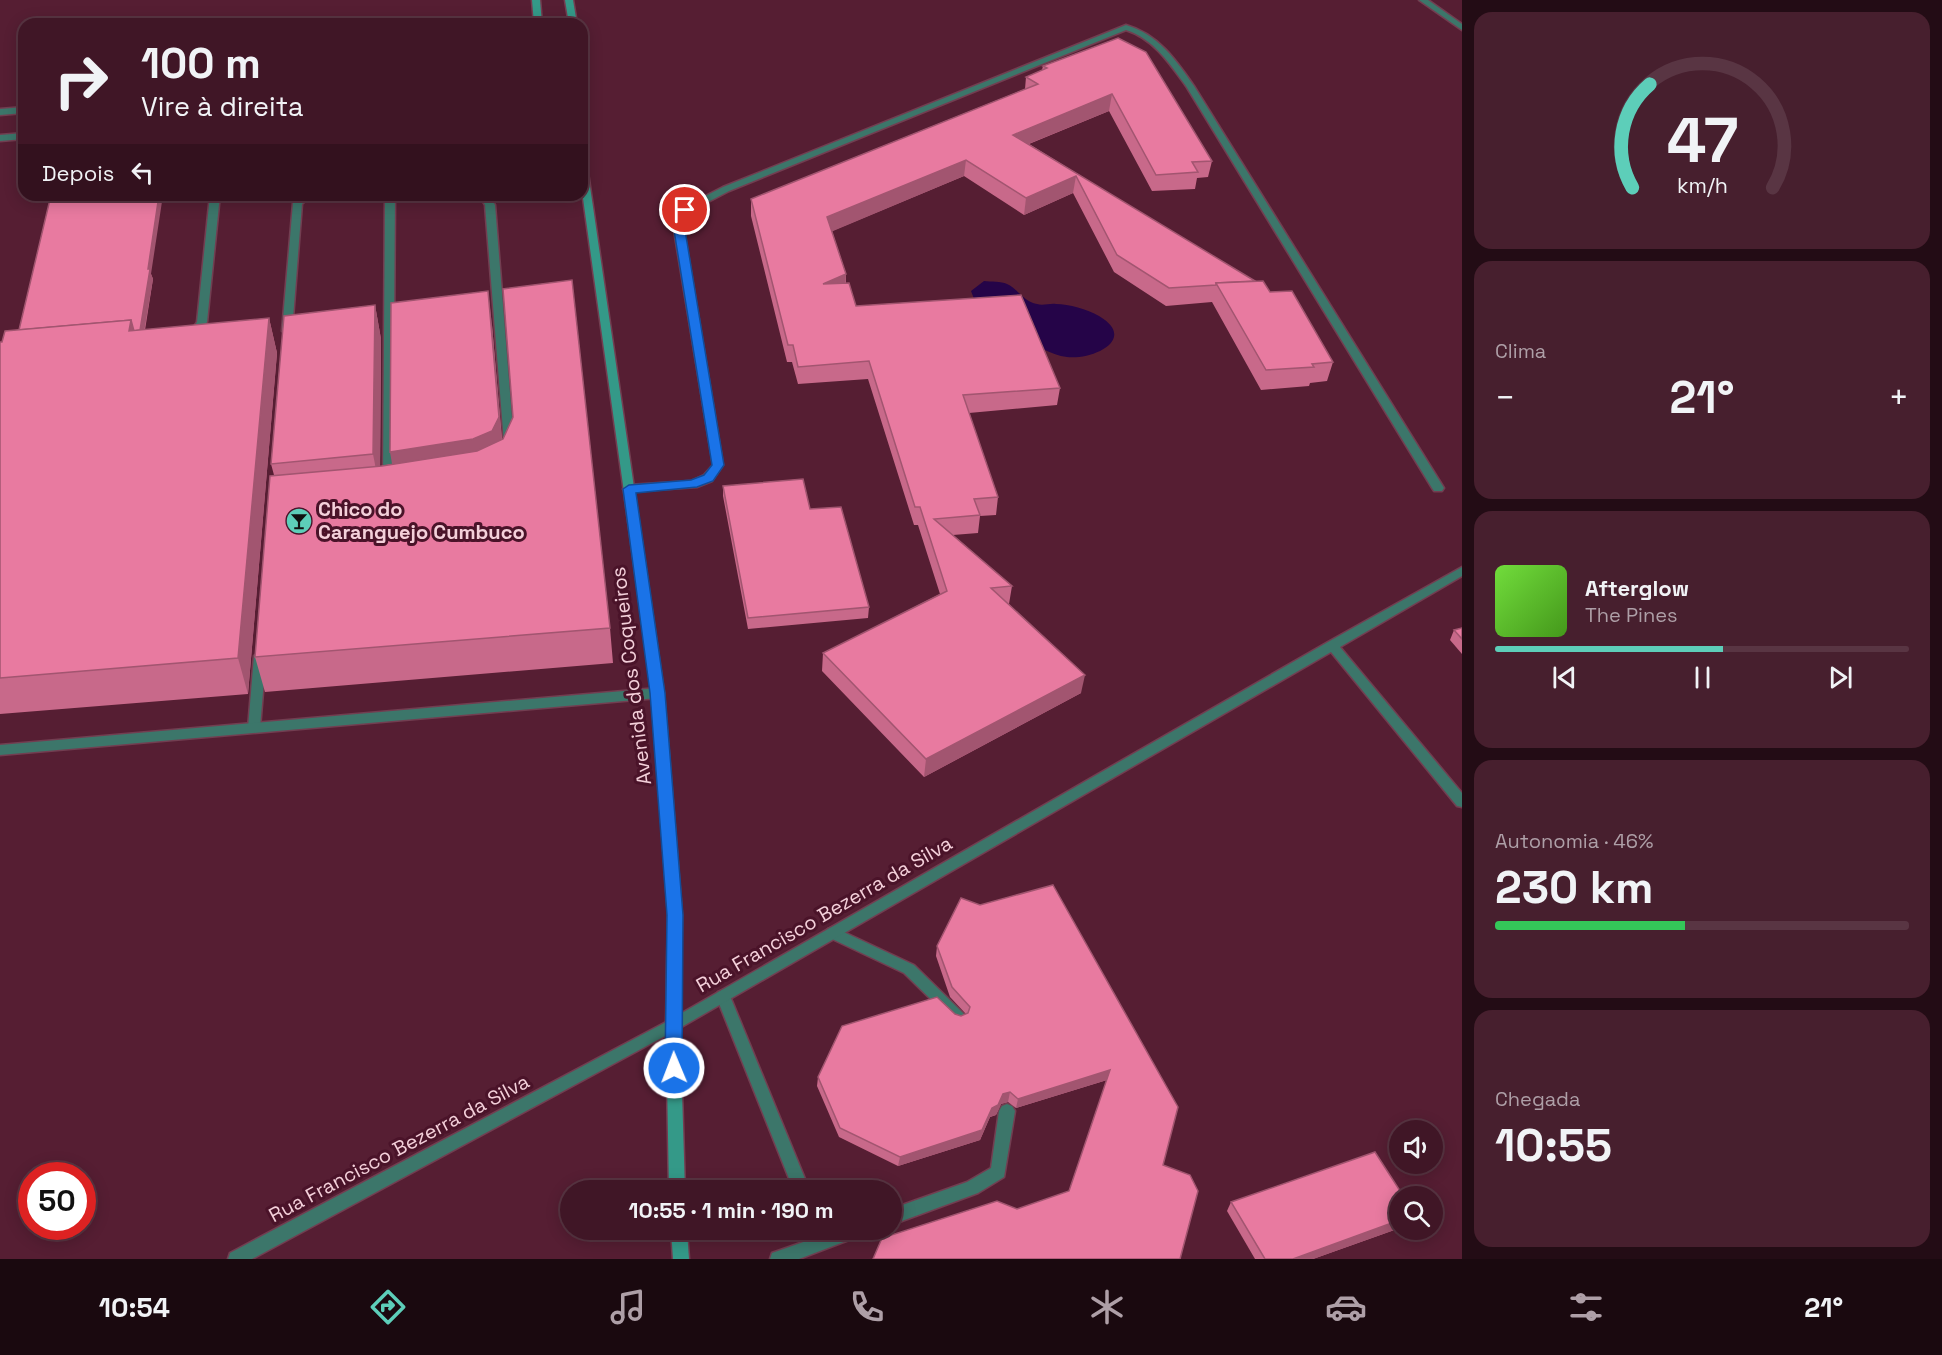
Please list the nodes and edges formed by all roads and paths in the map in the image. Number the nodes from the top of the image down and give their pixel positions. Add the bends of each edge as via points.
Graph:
1 (536, 0) edge
2 (569, 0) edge
3 (1423, 0) edge
4 (538, 18) edge
5 (572, 18) edge
6 (1462, 28) edge
7 (18, 110) edge
8 (0, 112) edge
9 (18, 136) edge
10 (0, 138) edge
11 (214, 201) edge
12 (300, 201) edge
13 (390, 201) edge
14 (488, 201) edge
15 (588, 201) edge
16 (184, 341) edge
17 (286, 343) edge
18 (510, 453) edge
19 (1438, 488) dead end
20 (629, 489) junction
21 (388, 495) edge
22 (1462, 571) edge
23 (1332, 645) junction
24 (260, 646) edge
25 (657, 693) junction
26 (254, 728) junction
27 (0, 750) edge
28 (1462, 802) edge
29 (833, 933) junction
30 (723, 996) junction
31 (959, 1018) edge
32 (673, 1025) junction
33 (1007, 1111) dead end
34 (677, 1180) edge
35 (798, 1180) edge
36 (902, 1213) edge
37 (680, 1240) edge
38 (813, 1240) edge
39 (236, 1259) edge
40 (681, 1259) edge
41 (778, 1259) edge

1 - 4 main road
2 - 5 main road
3 - 6 street
7 - 8 street
9 - 10 street
11 - 16 street via 202,322 197,333
12 - 17 street
13 - 21 street
14 - 18 street
15 - 20 main road, Avenida dos Coqueiros
19 - 20 street via 1190,86 1148,37 1126,27 737,184 685,210 678,224 718,465 708,478 693,484
20 - 25 main road, Avenida dos Coqueiros
22 - 23 street, Rua Francisco Bezerra da Silva
23 - 28 street
23 - 29 street, Rua Francisco Bezerra da Silva
24 - 26 street
25 - 26 street
25 - 32 main road, Avenida dos Coqueiros via 675,915
26 - 27 street
29 - 30 street, Rua Francisco Bezerra da Silva
29 - 31 street via 909,969
30 - 32 street, Rua Francisco Bezerra da Silva
30 - 35 street
32 - 34 main road, Avenida dos Coqueiros
32 - 39 street, Rua Francisco Bezerra da Silva
33 - 36 street via 998,1172 972,1188
37 - 40 main road
38 - 41 street

